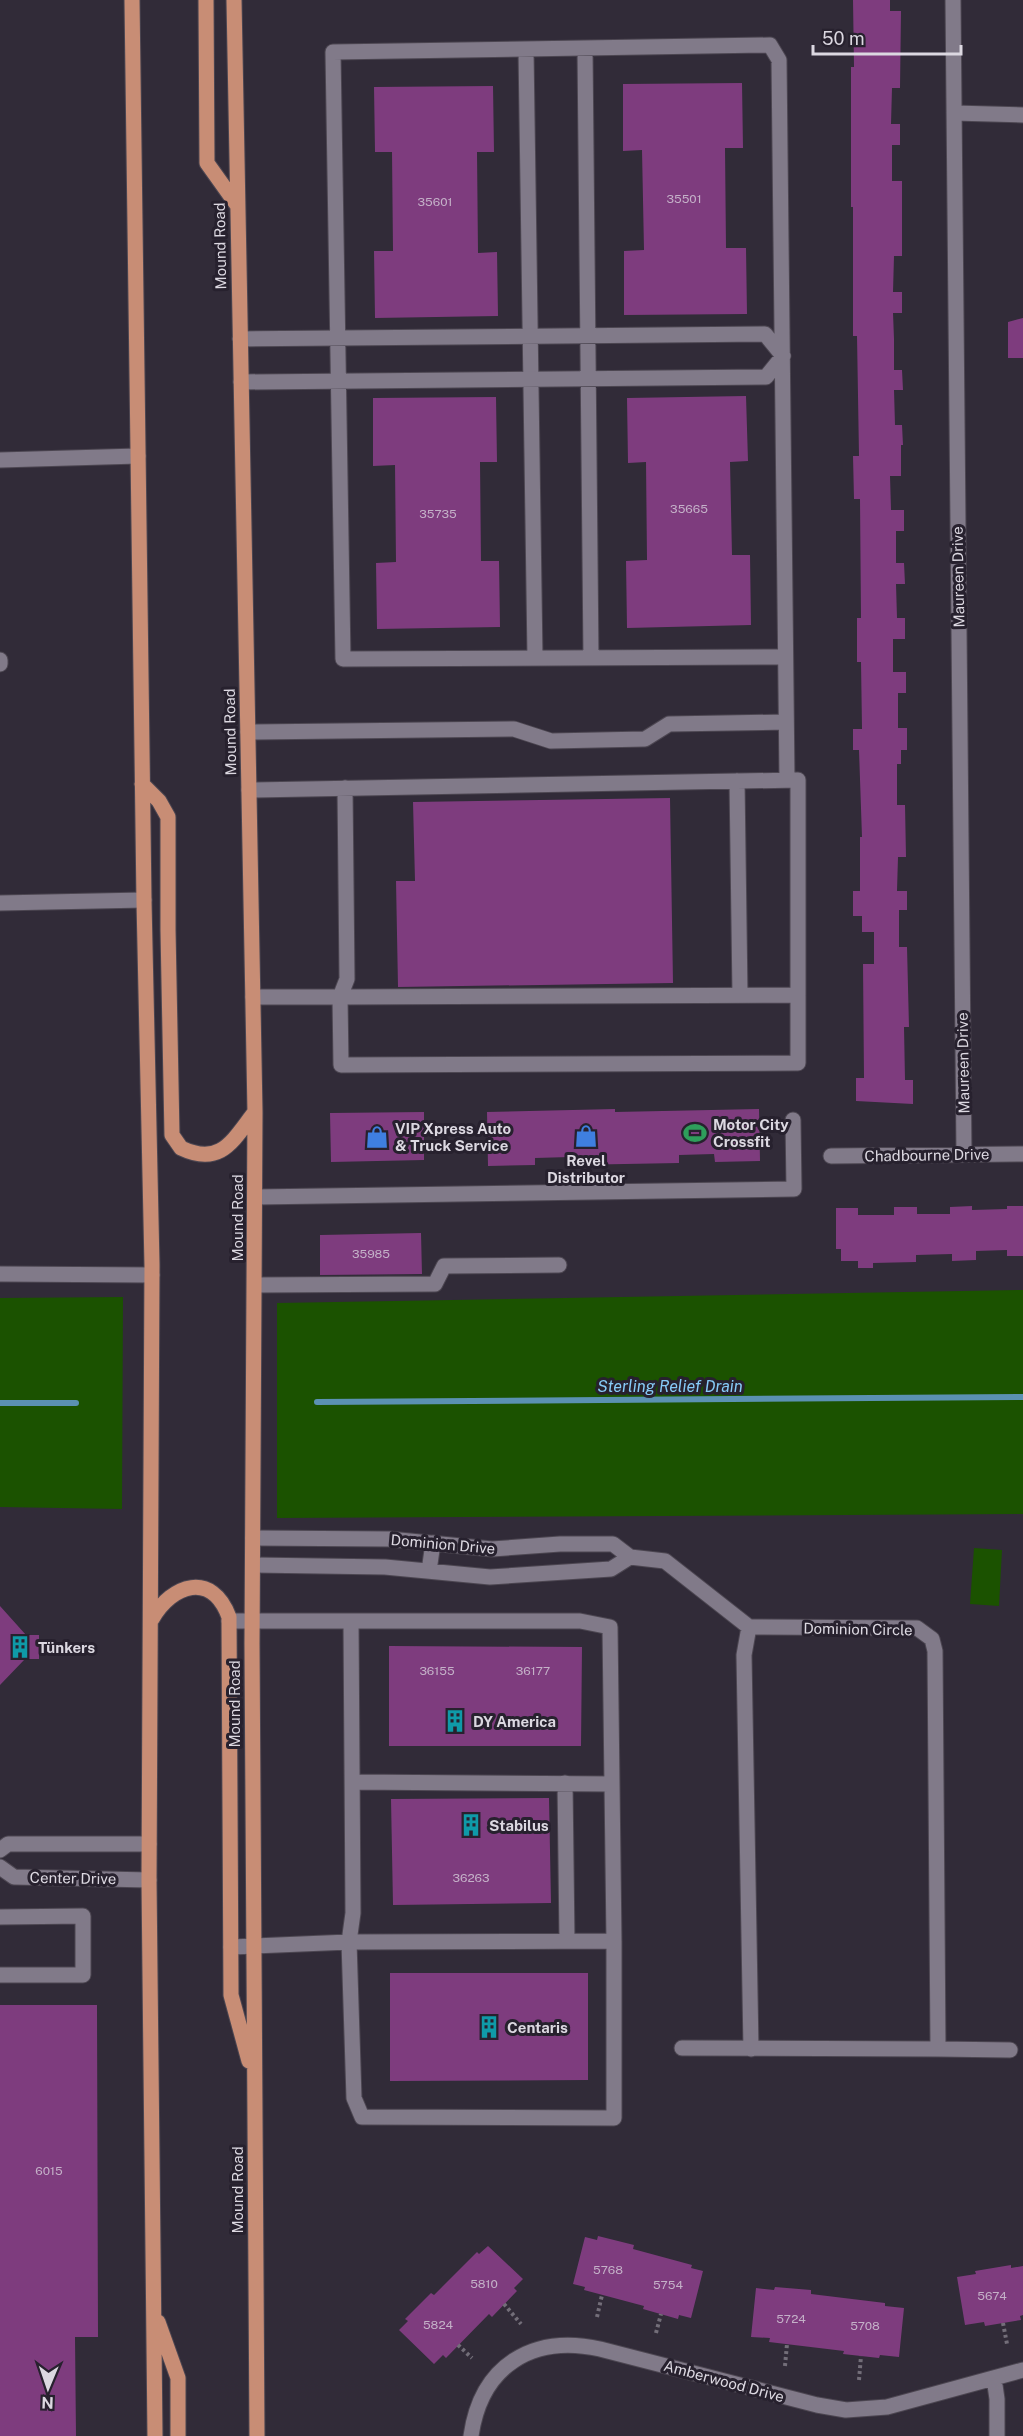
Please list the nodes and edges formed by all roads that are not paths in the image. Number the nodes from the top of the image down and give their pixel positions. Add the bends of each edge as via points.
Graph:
1 (132, 0) edge
2 (206, 0) edge
3 (234, 0) edge
4 (952, 0) edge
5 (585, 49) junction
6 (526, 50) junction
7 (954, 113) junction
8 (1023, 115) edge
9 (237, 205) junction
10 (587, 335) junction
11 (530, 336) junction
12 (338, 338) junction
13 (240, 339) junction
14 (783, 356) junction
15 (531, 378) junction
16 (588, 378) junction
17 (241, 382) junction
18 (338, 382) junction
19 (138, 456) junction
20 (0, 460) edge
21 (785, 657) junction
22 (535, 658) junction
23 (591, 658) junction
24 (786, 722) junction
25 (248, 732) junction
26 (787, 780) junction
27 (737, 781) junction
28 (142, 784) junction
29 (345, 788) junction
30 (249, 790) junction
31 (144, 900) junction
32 (0, 903) edge
33 (740, 995) junction
34 (798, 995) junction
35 (340, 997) junction
36 (253, 998) junction
37 (255, 1112) junction
38 (793, 1120) dead end
39 (964, 1154) junction
40 (1023, 1154) edge
41 (831, 1156) dead end
42 (255, 1197) junction
43 (559, 1265) dead end
44 (0, 1274) edge
45 (152, 1275) junction
46 (255, 1285) junction
47 (253, 1538) junction
48 (433, 1543) junction
49 (630, 1557) junction
50 (253, 1564) junction
51 (429, 1571) junction
52 (152, 1619) junction
53 (229, 1621) junction
54 (252, 1622) junction
55 (351, 1622) junction
56 (749, 1627) junction
57 (352, 1782) junction
58 (565, 1783) junction
59 (612, 1784) junction
60 (149, 1844) junction
61 (0, 1850) edge
62 (0, 1867) edge
63 (149, 1880) junction
64 (0, 1917) edge
65 (567, 1941) junction
66 (614, 1941) junction
67 (349, 1942) junction
68 (254, 1945) junction
69 (231, 1947) junction
70 (0, 1975) edge
71 (682, 2048) dead end
72 (751, 2049) junction
73 (938, 2049) junction
74 (1010, 2050) dead end
75 (254, 2081) junction
76 (154, 2311) junction
77 (1023, 2370) edge
78 (994, 2378) junction
79 (155, 2436) edge
80 (178, 2436) edge
81 (257, 2436) edge
82 (471, 2436) edge
83 (997, 2436) edge

1 - 19 main road
2 - 9 main road via 207,163
3 - 9 main road, Mound Road
4 - 7 street, Maureen Drive
5 - 6 street
5 - 10 street
5 - 14 street via 770,45 779,60
6 - 11 street
6 - 12 street via 333,52
7 - 8 street
7 - 39 street, Maureen Drive
9 - 13 main road, Mound Road
10 - 11 street
10 - 14 street via 765,334
10 - 16 street
11 - 12 street
11 - 15 street
12 - 13 street
12 - 18 street
13 - 17 main road, Mound Road
14 - 16 street via 766,378
14 - 21 street
15 - 16 street
15 - 18 street
15 - 22 street
16 - 23 street
17 - 18 street
17 - 25 main road, Mound Road
18 - 22 street via 343,659
19 - 20 street
19 - 28 main road
21 - 23 street
21 - 24 street
22 - 23 street
24 - 25 street via 669,723 645,739 563,741 514,729
24 - 26 street
25 - 30 main road, Mound Road
26 - 27 street
26 - 34 street via 798,780
27 - 29 street
27 - 33 street
28 - 31 main road
28 - 37 main road via 159,801 168,818 172,1135 181,1149 207,1156 221,1152
29 - 30 street
29 - 35 street via 347,979
30 - 36 main road, Mound Road
31 - 32 street
31 - 45 main road
33 - 34 street
33 - 35 street
34 - 35 street via 798,1063 341,1065
35 - 36 street
36 - 37 main road, Mound Road
37 - 42 main road, Mound Road
38 - 42 street via 794,1189
39 - 40 street, Chadbourne Drive
39 - 41 street, Chadbourne Drive
42 - 46 main road, Mound Road
43 - 46 street via 444,1266 435,1284
44 - 45 street
45 - 52 main road
46 - 47 main road, Mound Road
47 - 48 street, Dominion Drive
47 - 50 main road, Mound Road
48 - 49 street, Dominion Drive via 492,1549 613,1544
48 - 51 street
49 - 51 street, Dominion Drive via 611,1569 490,1578
49 - 56 street, Dominion Drive via 665,1562
50 - 51 street, Dominion Drive
50 - 54 main road, Mound Road
52 - 53 main road via 173,1593 192,1588 218,1597
52 - 60 main road
53 - 54 street
53 - 69 main road
54 - 55 street
54 - 68 main road, Mound Road
55 - 57 street
55 - 59 street via 580,1621 610,1627
56 - 72 street via 744,1654
56 - 73 street, Dominion Circle via 917,1628 932,1639
57 - 58 street
57 - 67 street via 353,1913
58 - 59 street
58 - 65 street
59 - 66 street
60 - 61 street via 8,1844
60 - 63 main road
62 - 63 street, Center Drive via 14,1877
63 - 76 main road
64 - 70 street via 82,1916 83,1975
65 - 66 street
65 - 67 street
66 - 67 street via 614,2118 363,2117 354,2098
67 - 68 street
68 - 69 street
68 - 75 main road, Mound Road
69 - 75 main road via 231,1995
71 - 72 street
72 - 73 street
73 - 74 street
75 - 81 main road, Mound Road
76 - 79 main road
76 - 80 main road via 178,2378
77 - 78 street, Amberwood Drive
78 - 82 street, Amberwood Drive via 895,2406 846,2410 587,2346 565,2346 543,2349 503,2367 480,2398
78 - 83 street

